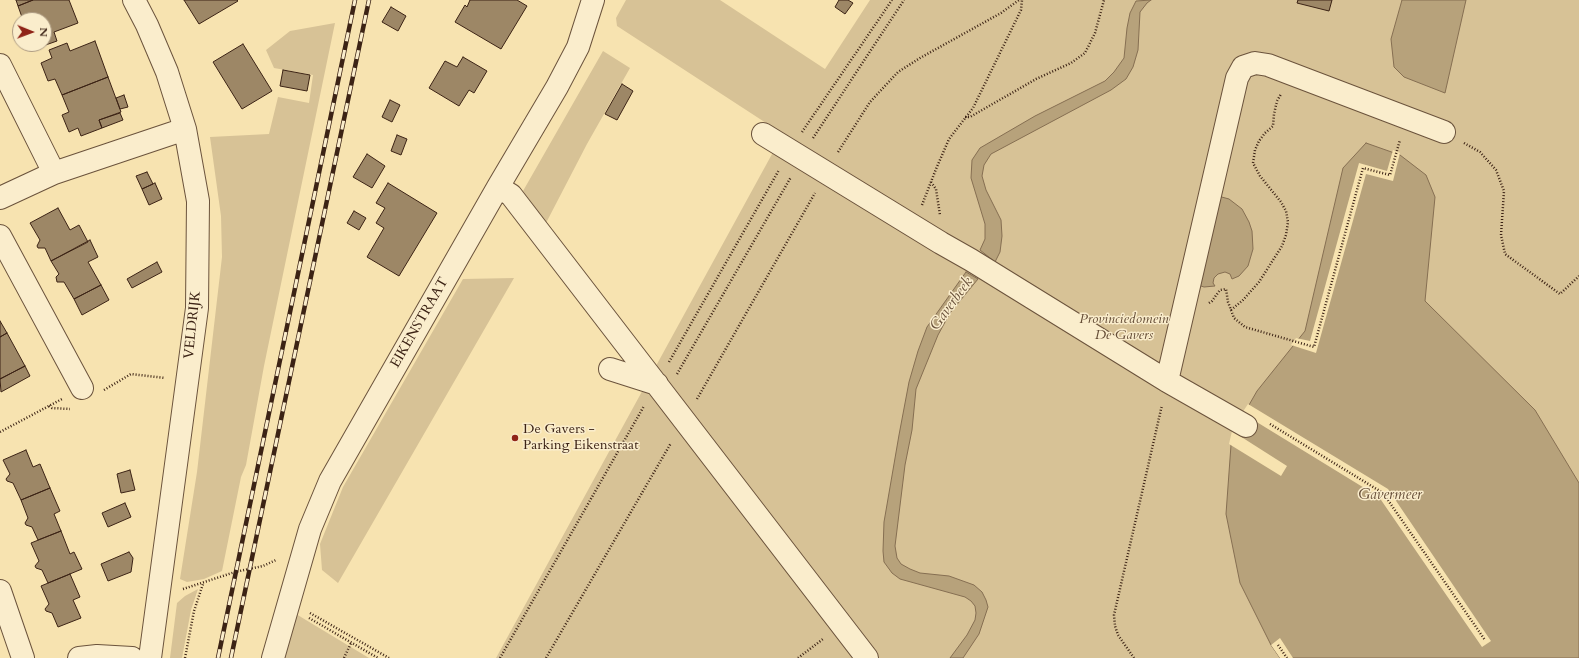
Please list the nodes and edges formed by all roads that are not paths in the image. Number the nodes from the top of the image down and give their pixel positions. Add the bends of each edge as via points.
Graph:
1 (134, 0) edge
2 (593, 0) edge
3 (0, 65) edge
4 (185, 128) junction
5 (1444, 132) road end
6 (763, 134) dead end
7 (54, 173) junction
8 (498, 187) junction
9 (0, 198) edge
10 (0, 236) edge
11 (610, 369) dead end
12 (1167, 381) junction
13 (661, 390) junction
14 (90, 391) road end
15 (1246, 426) dead end
16 (0, 591) edge
17 (23, 658) edge
18 (79, 658) edge
19 (132, 658) edge
20 (150, 658) edge
21 (273, 658) edge
22 (867, 658) edge

1 - 4 street, VELDRIJK via 167,72
2 - 8 street, EIKENSTRAAT via 578,47
3 - 7 street
4 - 7 street
4 - 20 street, VELDRIJK via 198,201 197,308
5 - 12 street via 1268,65 1255,63 1243,67 1237,78
6 - 12 street
7 - 9 street
8 - 13 street via 511,195
8 - 21 street, EIKENSTRAAT via 330,481 310,529
10 - 14 street
11 - 13 street
12 - 15 street
13 - 22 street
16 - 17 street
18 - 19 street

